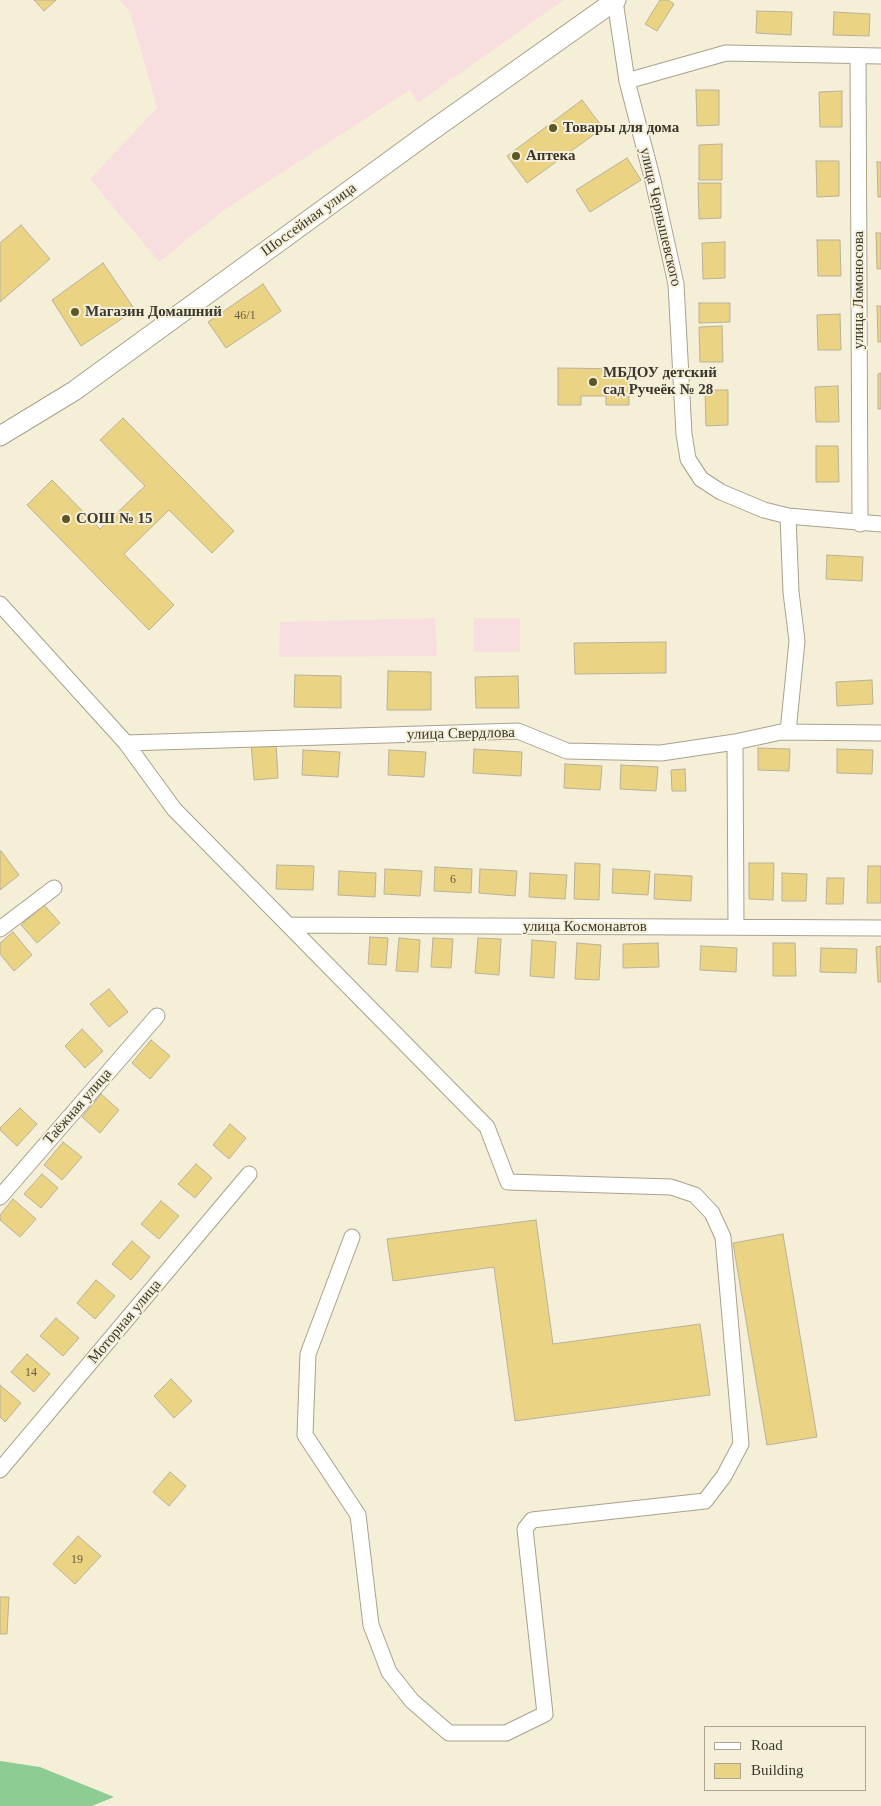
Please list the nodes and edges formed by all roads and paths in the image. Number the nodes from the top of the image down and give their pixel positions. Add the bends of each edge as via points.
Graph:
1 (615, 0) edge
2 (858, 56) junction
3 (881, 56) edge
4 (627, 81) junction
5 (0, 436) edge
6 (788, 516) junction
7 (860, 524) junction
8 (881, 524) edge
9 (0, 604) edge
10 (788, 732) junction
11 (881, 733) edge
12 (735, 742) junction
13 (126, 743) junction
14 (54, 888) dead end
15 (288, 925) junction
16 (736, 928) junction
17 (881, 928) edge
18 (0, 929) edge
19 (157, 1016) dead end
20 (249, 1174) dead end
21 (0, 1197) edge
22 (352, 1237) dead end
23 (0, 1470) edge

1 - 4 street, улица Чернышевского
1 - 5 street, Шоссейная улица via 74,391
2 - 3 street
2 - 4 street via 726,53
2 - 7 street, улица Ломоносова
4 - 6 street, улица Чернышевского via 676,284 688,459 701,479 721,492
6 - 7 street, улица Чернышевского
6 - 10 street via 797,641
7 - 8 street, улица Чернышевского
9 - 13 street
10 - 11 street, улица Свердлова
10 - 12 street, улица Свердлова
12 - 13 street, улица Свердлова via 661,754 568,752 518,731
12 - 16 street
13 - 15 street via 174,809
14 - 18 street
15 - 16 street, улица Космонавтов
15 - 22 street via 486,1127 508,1182 670,1187 695,1196 712,1213 723,1237 741,1444 724,1476 705,1501 532,1520 525,1529 546,1714 506,1733 449,1733 412,1701 389,1672 371,1625 358,1515 306,1435 308,1354
16 - 17 street, улица Космонавтов
19 - 21 street, Таёжная улица
20 - 23 street, Моторная улица

